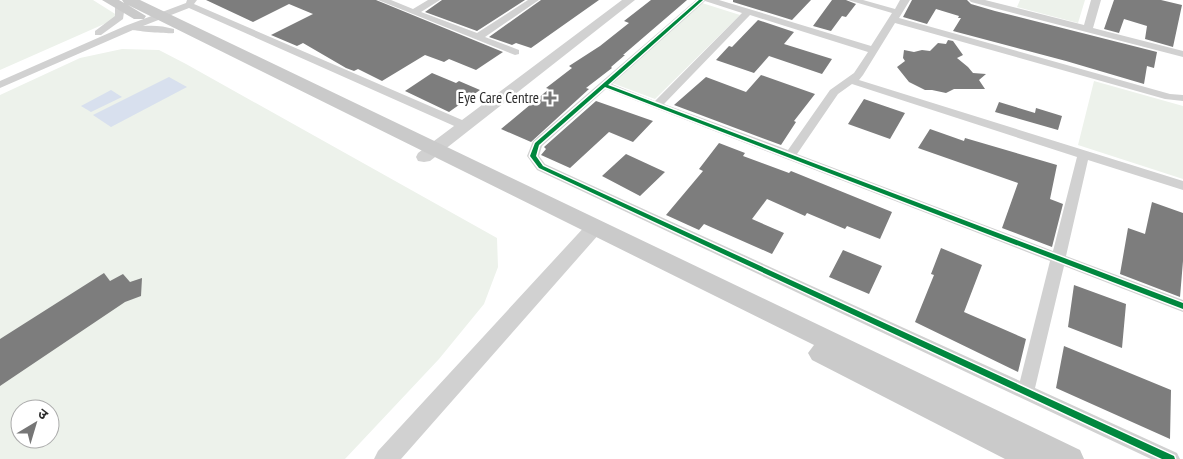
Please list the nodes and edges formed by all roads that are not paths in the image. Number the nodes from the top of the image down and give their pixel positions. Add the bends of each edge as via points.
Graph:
1 (384, 0) edge
2 (435, 0) edge
3 (534, 0) edge
4 (628, 0) edge
5 (701, 0) edge
6 (709, 0) edge
7 (853, 0) edge
8 (905, 0) edge
9 (974, 0) edge
10 (1096, 0) edge
11 (185, 1) edge
12 (1007, 4) edge
13 (142, 12) edge
14 (414, 12) junction
15 (748, 12) junction
16 (894, 15) junction
17 (1088, 29) junction
18 (102, 35) junction
19 (478, 37) junction
20 (873, 50) junction
21 (516, 52) dead end
22 (1183, 54) edge
23 (0, 76) edge
24 (852, 81) junction
25 (0, 85) edge
26 (604, 85) junction
27 (1183, 98) edge
28 (657, 105) junction
29 (465, 126) junction
30 (429, 153) junction
31 (1084, 154) junction
32 (790, 156) junction
33 (1183, 186) edge
34 (591, 232) junction
35 (1058, 258) junction
36 (1183, 306) edge
37 (1026, 391) junction
38 (386, 459) edge
39 (1032, 459) edge
40 (1070, 459) edge
41 (1171, 459) edge

1 - 14 street
2 - 14 street
3 - 19 street
4 - 29 street
5 - 26 street
6 - 15 street
7 - 16 street
8 - 16 street
9 - 12 street
10 - 17 street
11 - 13 street
11 - 29 street
12 - 17 street
13 - 18 street
13 - 18 street via 120,17
13 - 18 street via 145,28
13 - 30 main road
14 - 19 street
15 - 20 street
15 - 28 street
16 - 20 street
16 - 27 street via 1169,97
17 - 22 street
18 - 23 street
18 - 25 street
19 - 21 street
20 - 24 street
24 - 31 street
24 - 32 street via 834,92
26 - 28 street
26 - 37 street via 537,144 533,156 541,167
28 - 32 street
29 - 30 street
30 - 34 main road
31 - 33 street
31 - 35 street
32 - 35 street
34 - 38 street
34 - 39 main road
34 - 40 main road
35 - 36 street
35 - 37 street
37 - 41 street

